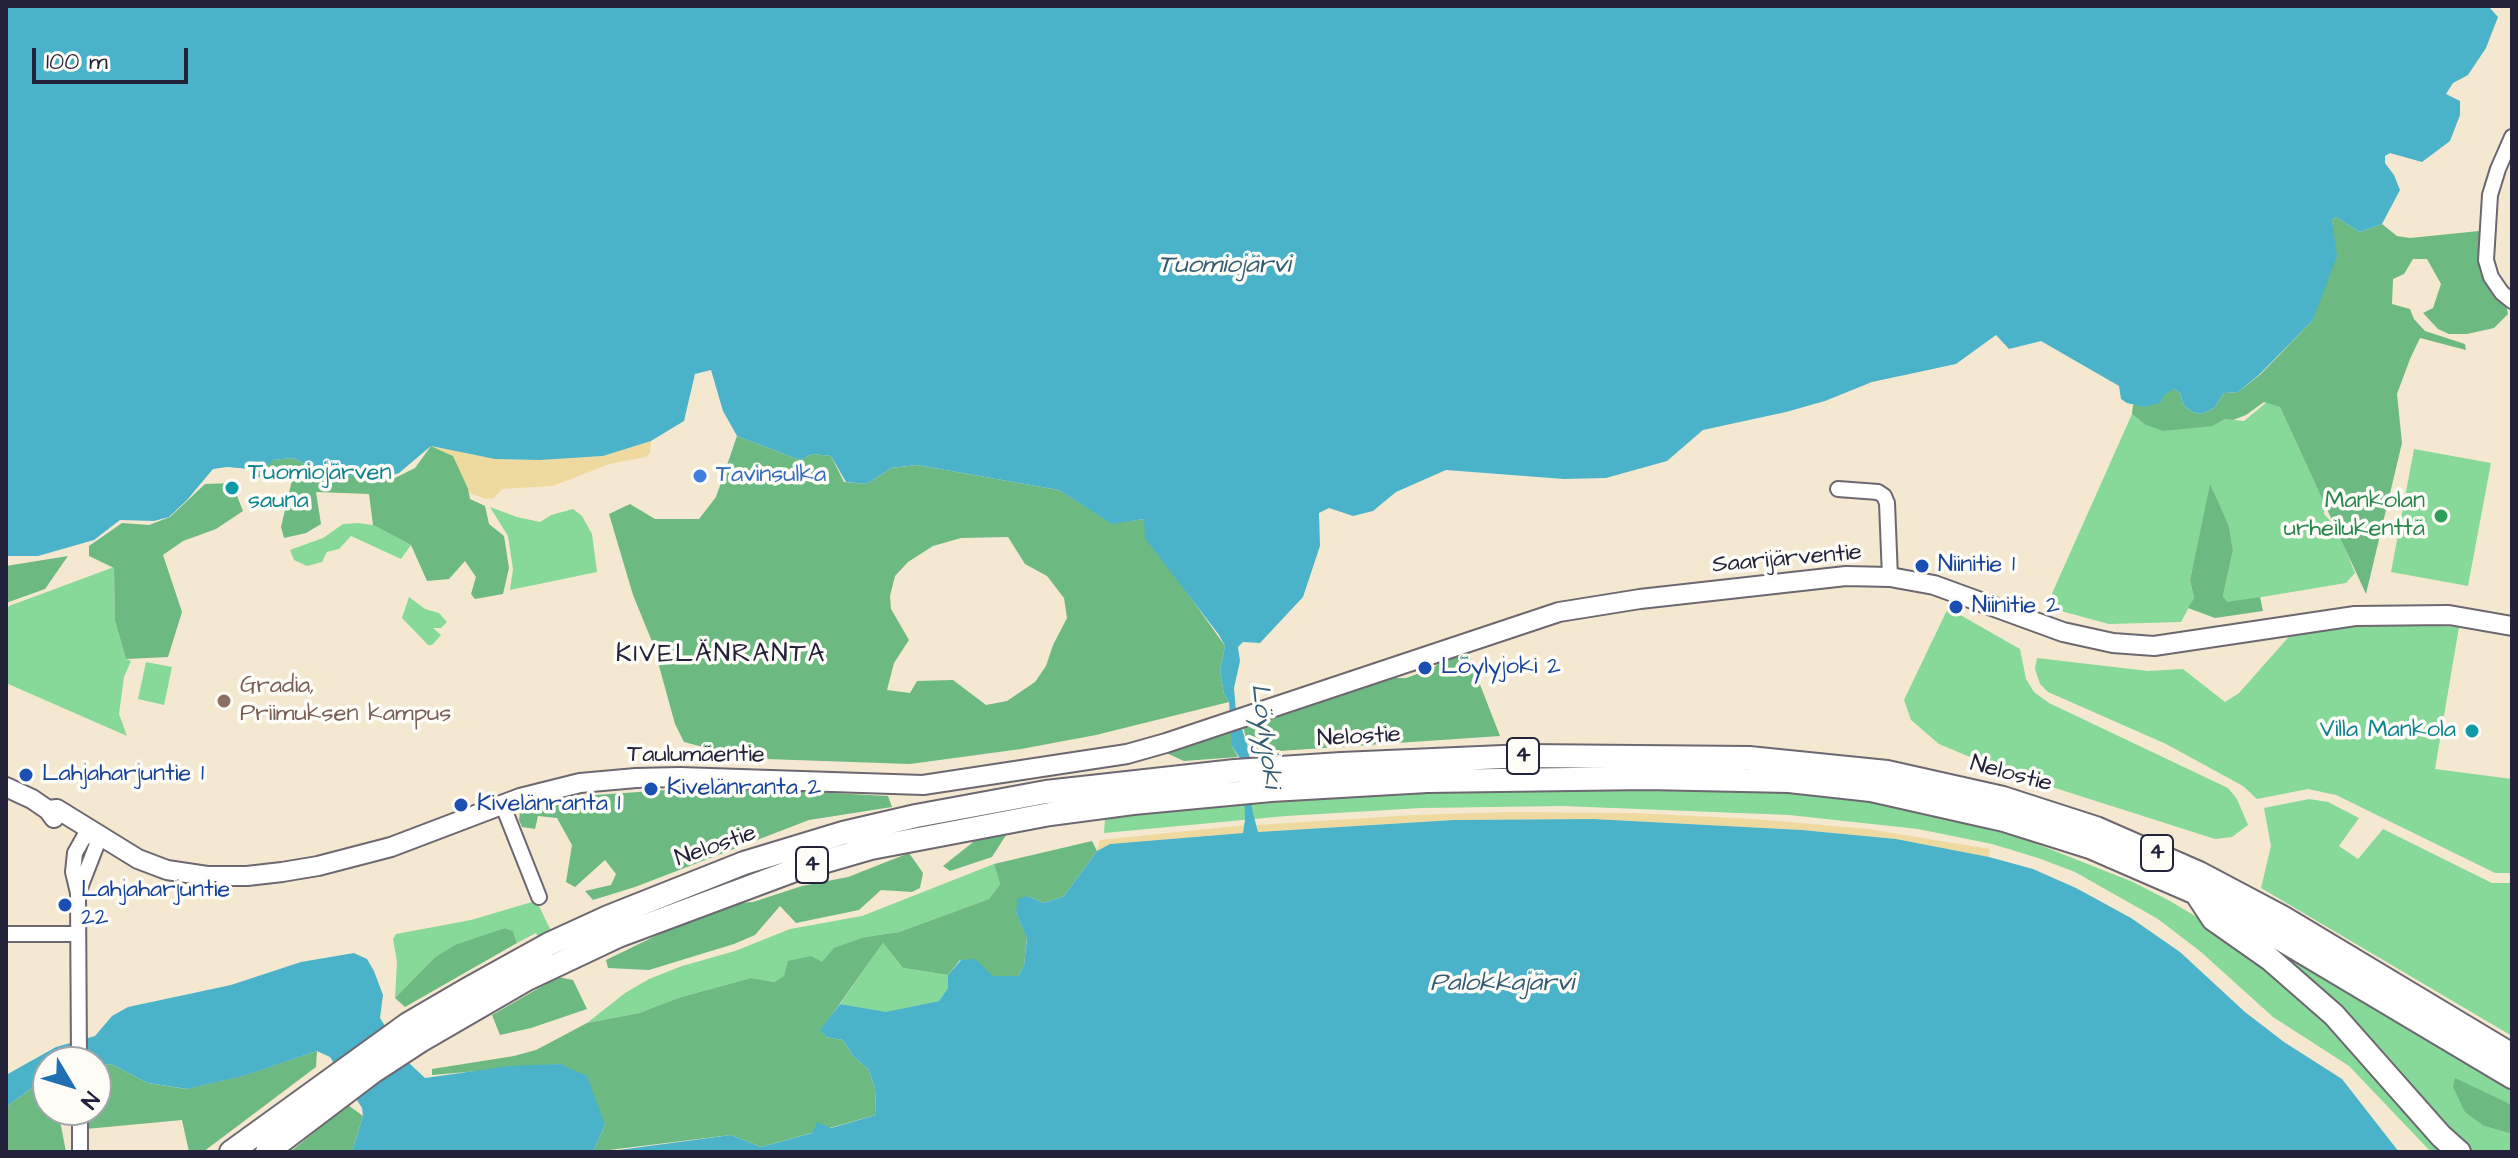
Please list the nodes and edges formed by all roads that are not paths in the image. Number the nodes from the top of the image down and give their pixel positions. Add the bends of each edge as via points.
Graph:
1 (2512, 137) edge
2 (2512, 301) edge
3 (1838, 489) dead end
4 (1890, 577) junction
5 (2512, 626) edge
6 (1257, 713) joint
7 (1246, 782) junction
8 (6, 787) edge
9 (503, 806) junction
10 (92, 838) junction
11 (2196, 893) junction
12 (539, 897) dead end
13 (6, 934) edge
14 (78, 934) junction
15 (79, 1046) edge
16 (2512, 1055) edge
17 (2512, 1077) edge
18 (331, 1090) junction
19 (80, 1126) edge
20 (80, 1152) edge
21 (231, 1152) edge
22 (267, 1152) edge
23 (2459, 1152) edge

1 - 2 street via 2490,195 2486,260 2491,277
3 - 4 street via 1884,496
4 - 5 main road, Saarijärventie via 1956,591 2063,632 2113,643 2154,646 2355,616 2449,615
4 - 6 main road, Saarijärventie via 1780,582 1559,612
6 - 9 main road, Taulumäentie via 1127,754 923,785 636,778 565,786
7 - 11 highway, Nelostie / 4 via 1741,779 1871,790 2019,824 2090,847
7 - 16 highway, Nelostie / 4 via 1526,756 1789,761 1917,778 2056,814 2186,867 2282,917
7 - 18 highway, Nelostie / 4 via 1046,792 843,833 744,863 549,944
8 - 10 main road, Taulumäentie via 48,810 57,809
9 - 10 main road, Taulumäentie via 391,847 318,866 247,876 167,870
9 - 12 street
10 - 14 street via 75,853
11 - 17 highway, Nelostie / 4
11 - 23 highway via 2213,919 2270,959 2334,1015
13 - 14 street
14 - 15 street
18 - 21 highway, Nelostie / 4
18 - 22 highway, Nelostie / 4
19 - 20 street

